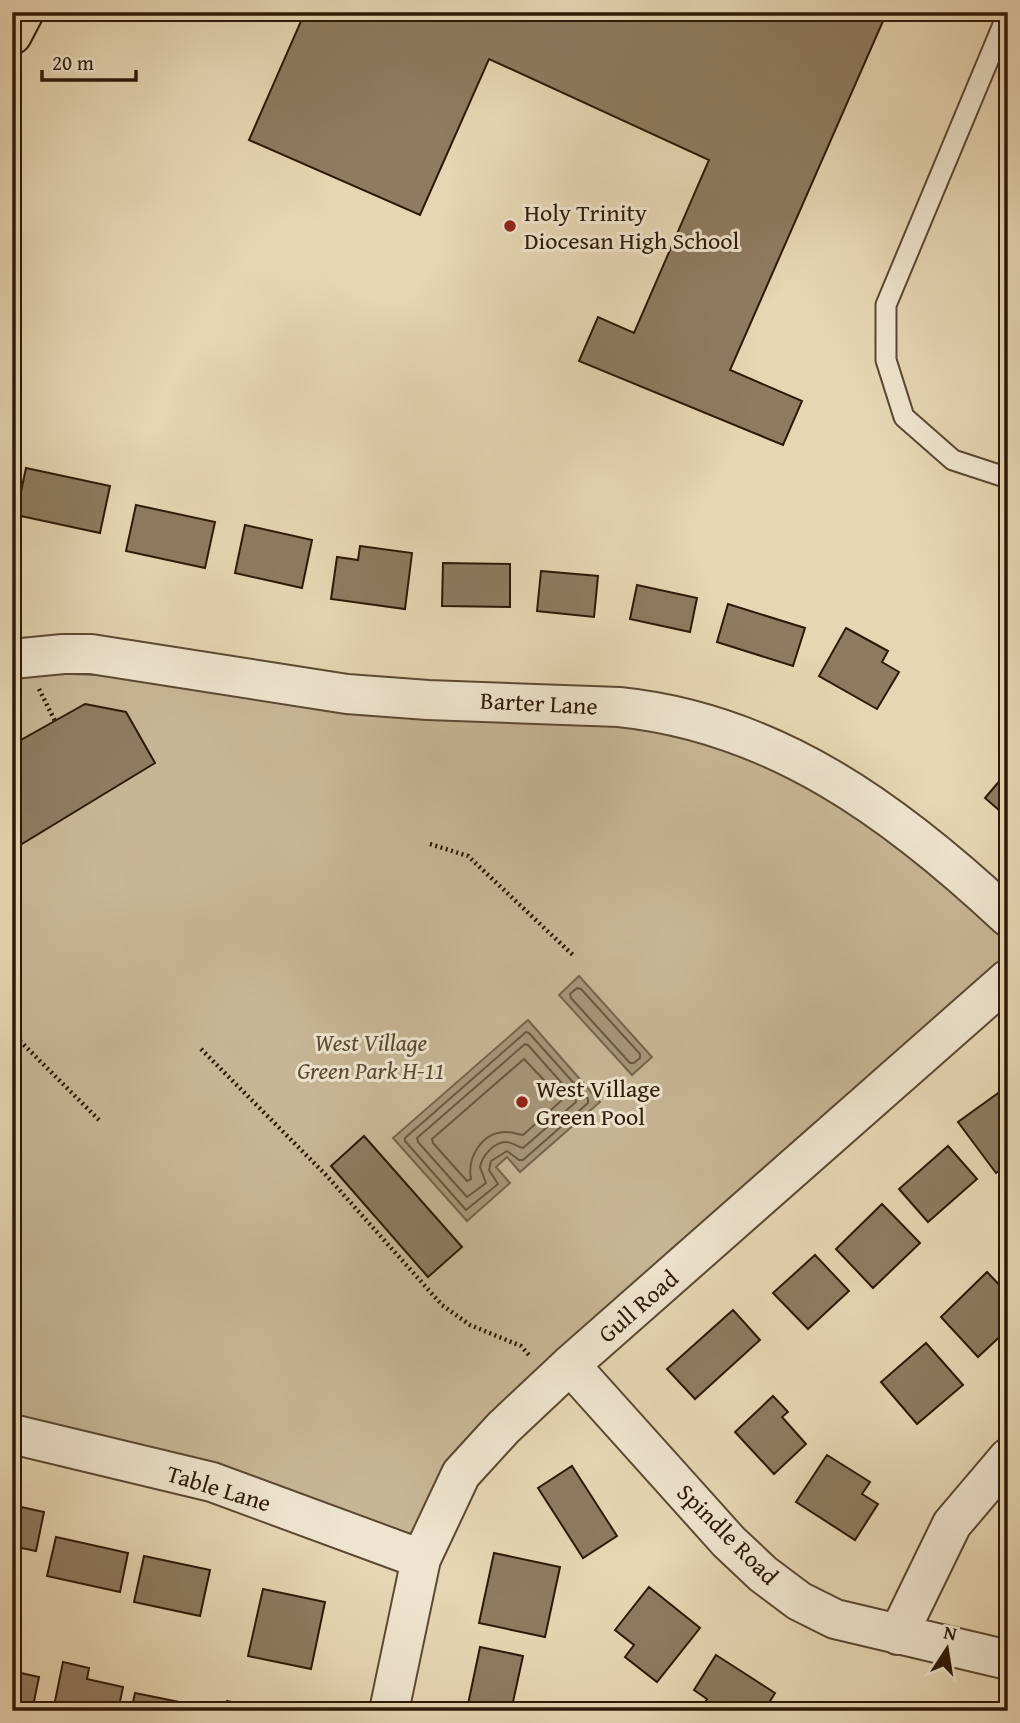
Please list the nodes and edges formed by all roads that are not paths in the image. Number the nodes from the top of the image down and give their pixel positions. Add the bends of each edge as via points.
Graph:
1 (24, 12) edge
2 (1008, 13) edge
3 (12, 34) edge
4 (1008, 478) edge
5 (12, 659) edge
6 (1008, 917) edge
7 (1008, 979) edge
8 (561, 1373) junction
9 (12, 1434) edge
10 (1008, 1458) edge
11 (421, 1559) junction
12 (898, 1634) junction
13 (1008, 1660) edge
14 (389, 1711) edge

1 - 3 main road
2 - 4 lane via 886,305 886,360 904,417 953,460
5 - 6 street, Barter Lane via 112,656 347,694 644,709 708,723 794,758 873,805 960,872
7 - 8 street, Gull Road
8 - 11 street, Gull Road via 461,1474
8 - 12 street, Spindle Road via 763,1574 799,1601 835,1619
9 - 11 street, Table Lane via 212,1482
10 - 12 street via 952,1524
11 - 14 street, Gull Road
12 - 13 street, Spindle Road

